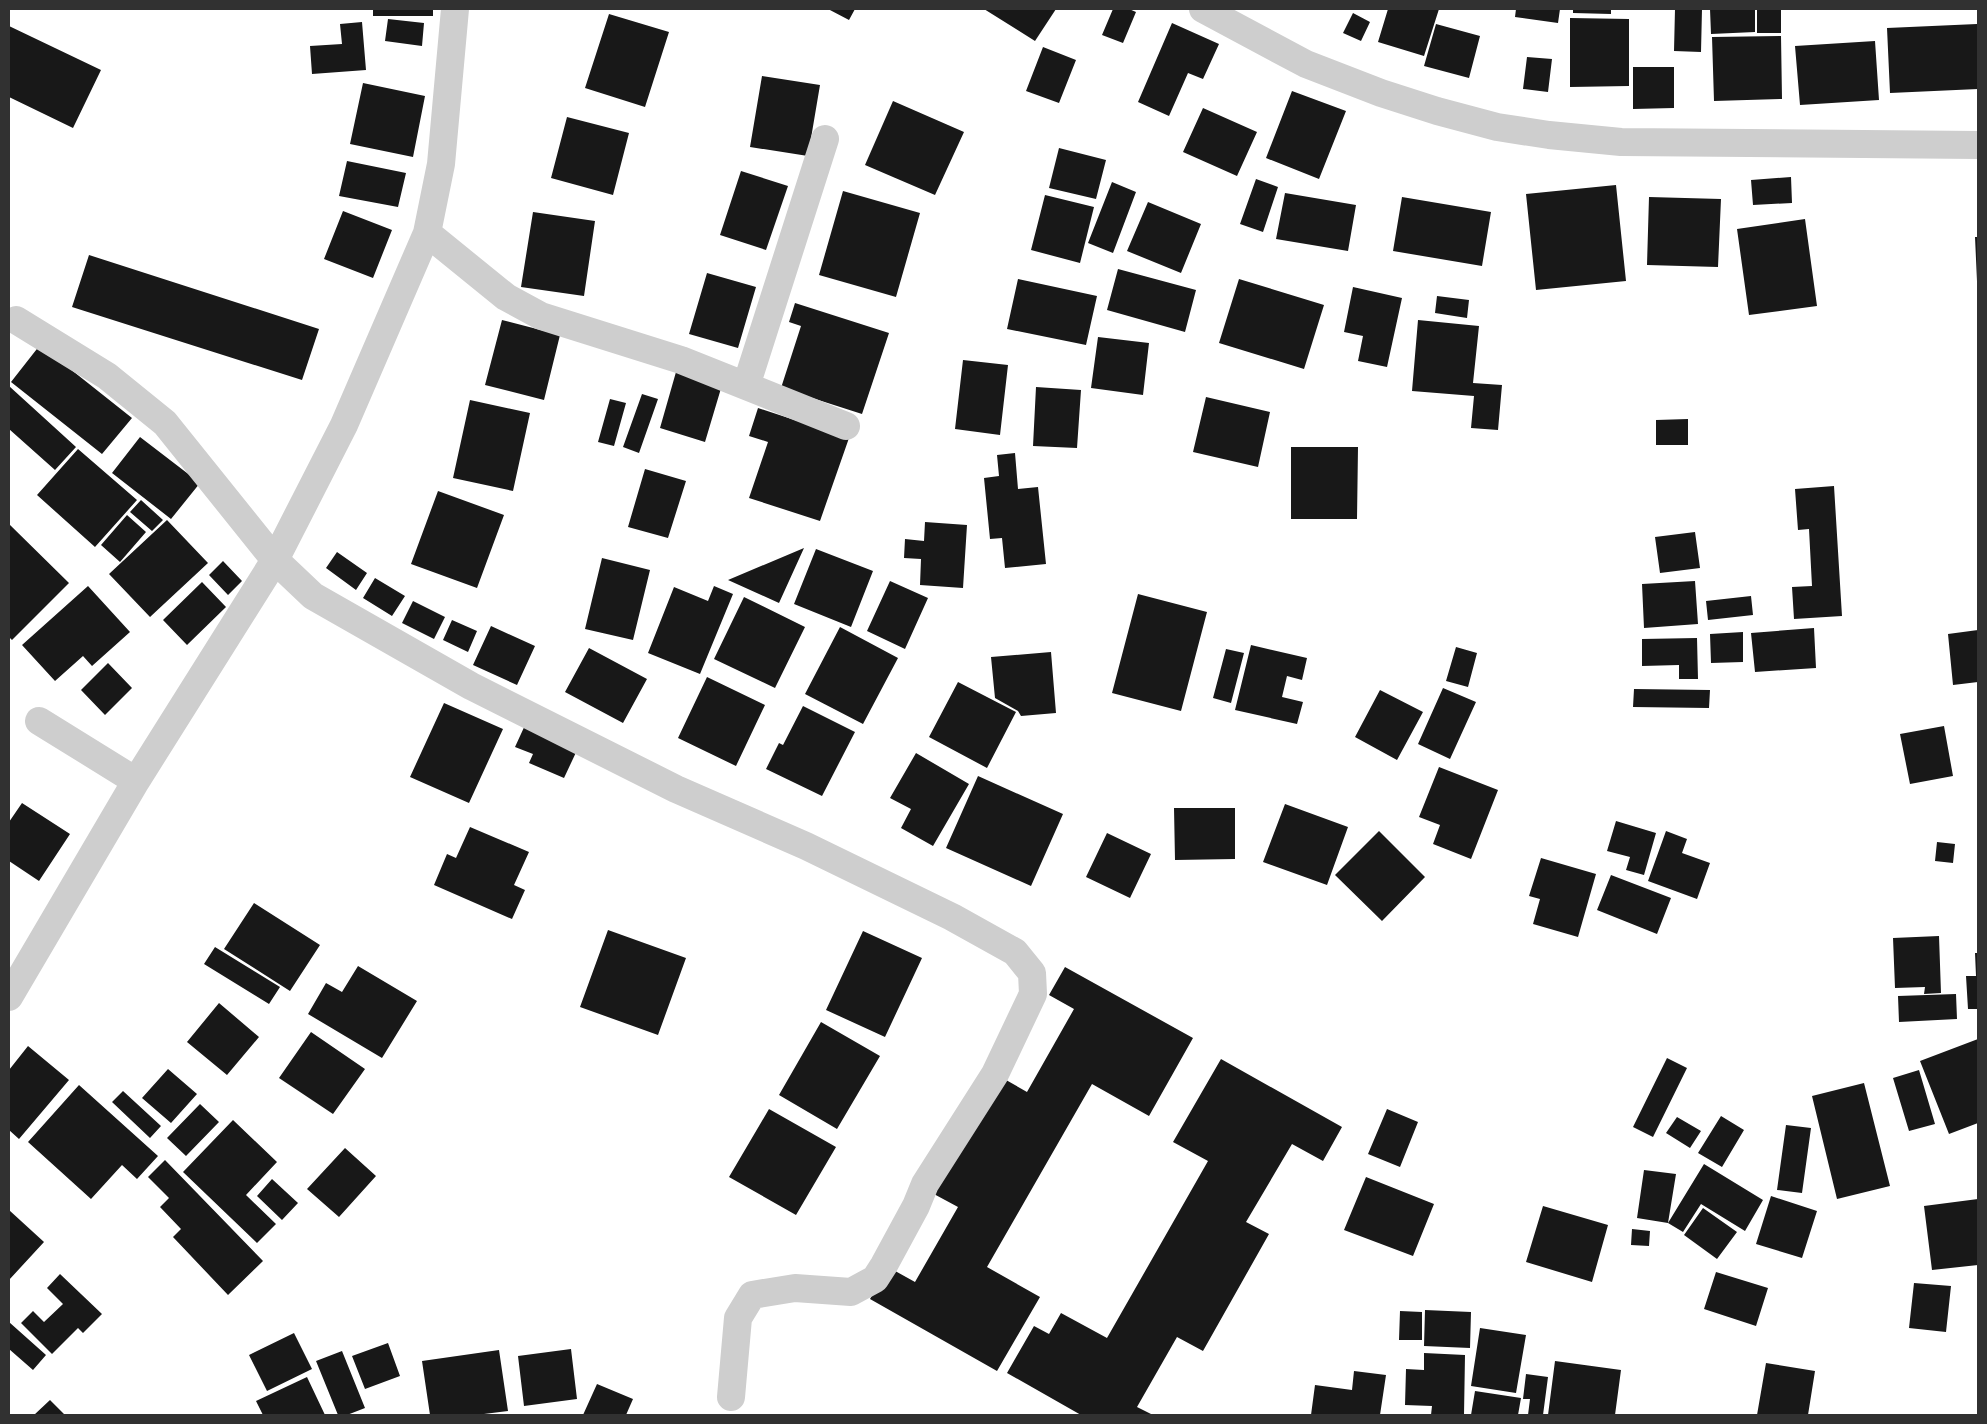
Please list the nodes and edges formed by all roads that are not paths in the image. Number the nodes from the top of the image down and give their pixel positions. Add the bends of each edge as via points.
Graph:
1 (456, 9) edge
2 (1203, 9) edge
3 (825, 139) dead end
4 (1978, 145) edge
5 (427, 234) junction
6 (16, 320) dead end
7 (746, 386) junction
8 (846, 426) dead end
9 (275, 560) junction
10 (39, 721) dead end
11 (136, 781) junction
12 (9, 997) edge
13 (731, 1397) dead end

1 - 5 street via 441,164
2 - 4 street via 1306,64 1390,96 1497,127 1621,142
3 - 7 street
5 - 7 street via 506,297 541,316 681,360
5 - 9 street via 344,425
6 - 9 street via 107,376 165,423
7 - 8 street
9 - 11 street
9 - 13 street via 313,596 472,686 676,789 806,846 952,917 1015,952 1032,973 1033,994 995,1074 925,1184 874,1279 851,1292 795,1288 752,1294 738,1318
10 - 11 street
11 - 12 street

